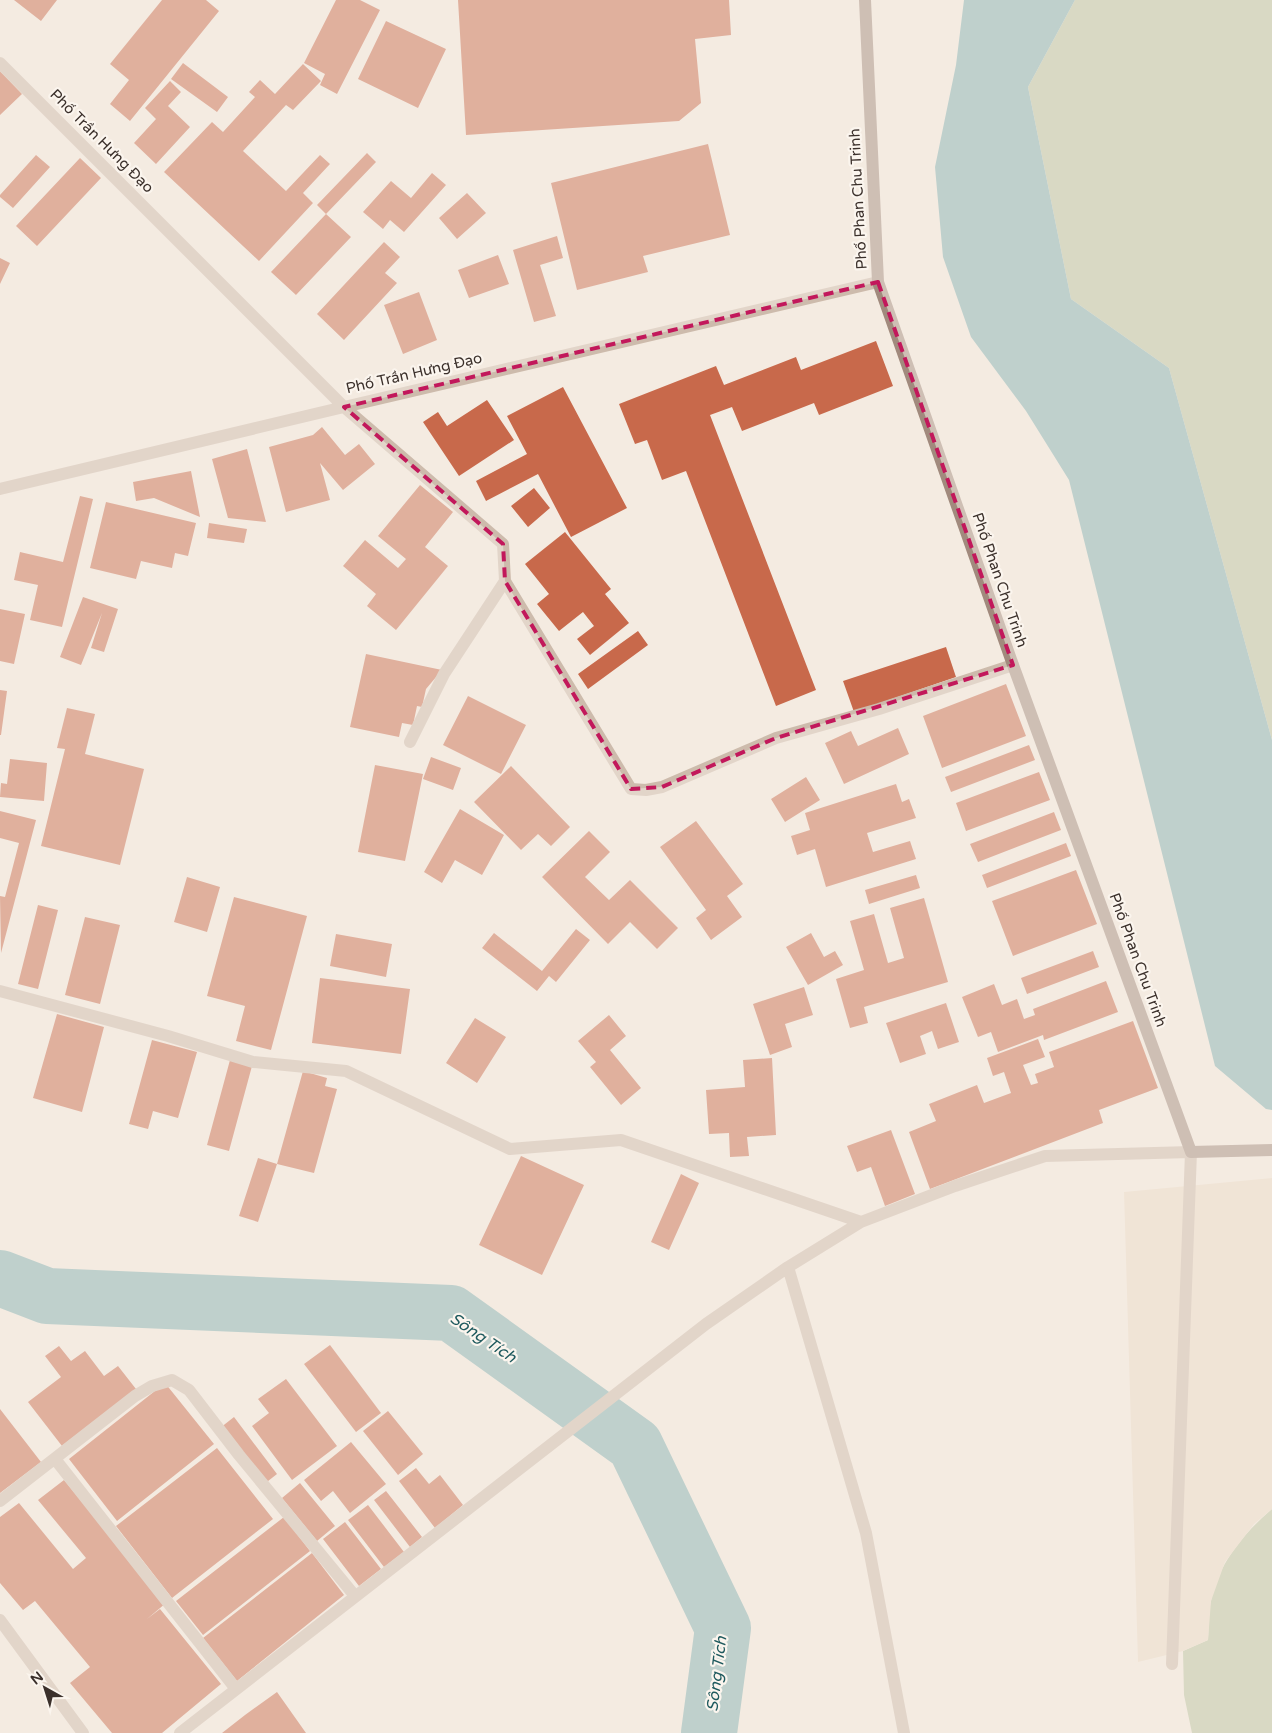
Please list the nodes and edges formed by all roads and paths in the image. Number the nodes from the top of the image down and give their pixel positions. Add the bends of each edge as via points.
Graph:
1 (864, 0) edge
2 (0, 63) edge
3 (878, 282) junction
4 (344, 406) junction
5 (0, 489) edge
6 (505, 581) junction
7 (1013, 665) junction
8 (410, 742) dead end
9 (0, 991) edge
10 (1272, 1150) edge
11 (1191, 1152) junction
12 (861, 1222) junction
13 (788, 1267) junction
14 (55, 1459) junction
15 (0, 1501) edge
16 (355, 1596) junction
17 (0, 1620) edge
18 (1172, 1664) dead end
19 (236, 1689) junction
20 (83, 1733) edge
21 (180, 1733) edge
22 (904, 1733) edge

1 - 3 main road, Phố Phan Chu Trinh
2 - 4 street, Phố Trần Hưng Đạo
3 - 4 street, Phố Trần Hưng Đạo
3 - 7 main road, Phố Phan Chu Trinh
4 - 5 street
4 - 6 street via 503,544
6 - 7 street via 631,789 662,787 776,738 879,709
6 - 8 street via 444,674
7 - 11 main road, Phố Phan Chu Trinh
9 - 12 street via 253,1062 346,1071 510,1149 621,1140
10 - 11 main road
11 - 12 street via 1046,1156
11 - 18 street
12 - 13 street
13 - 16 street via 706,1324
13 - 22 street via 866,1533
14 - 15 street
14 - 16 street via 135,1396 172,1380 189,1390
14 - 19 street
16 - 19 street
17 - 20 street
19 - 21 street

